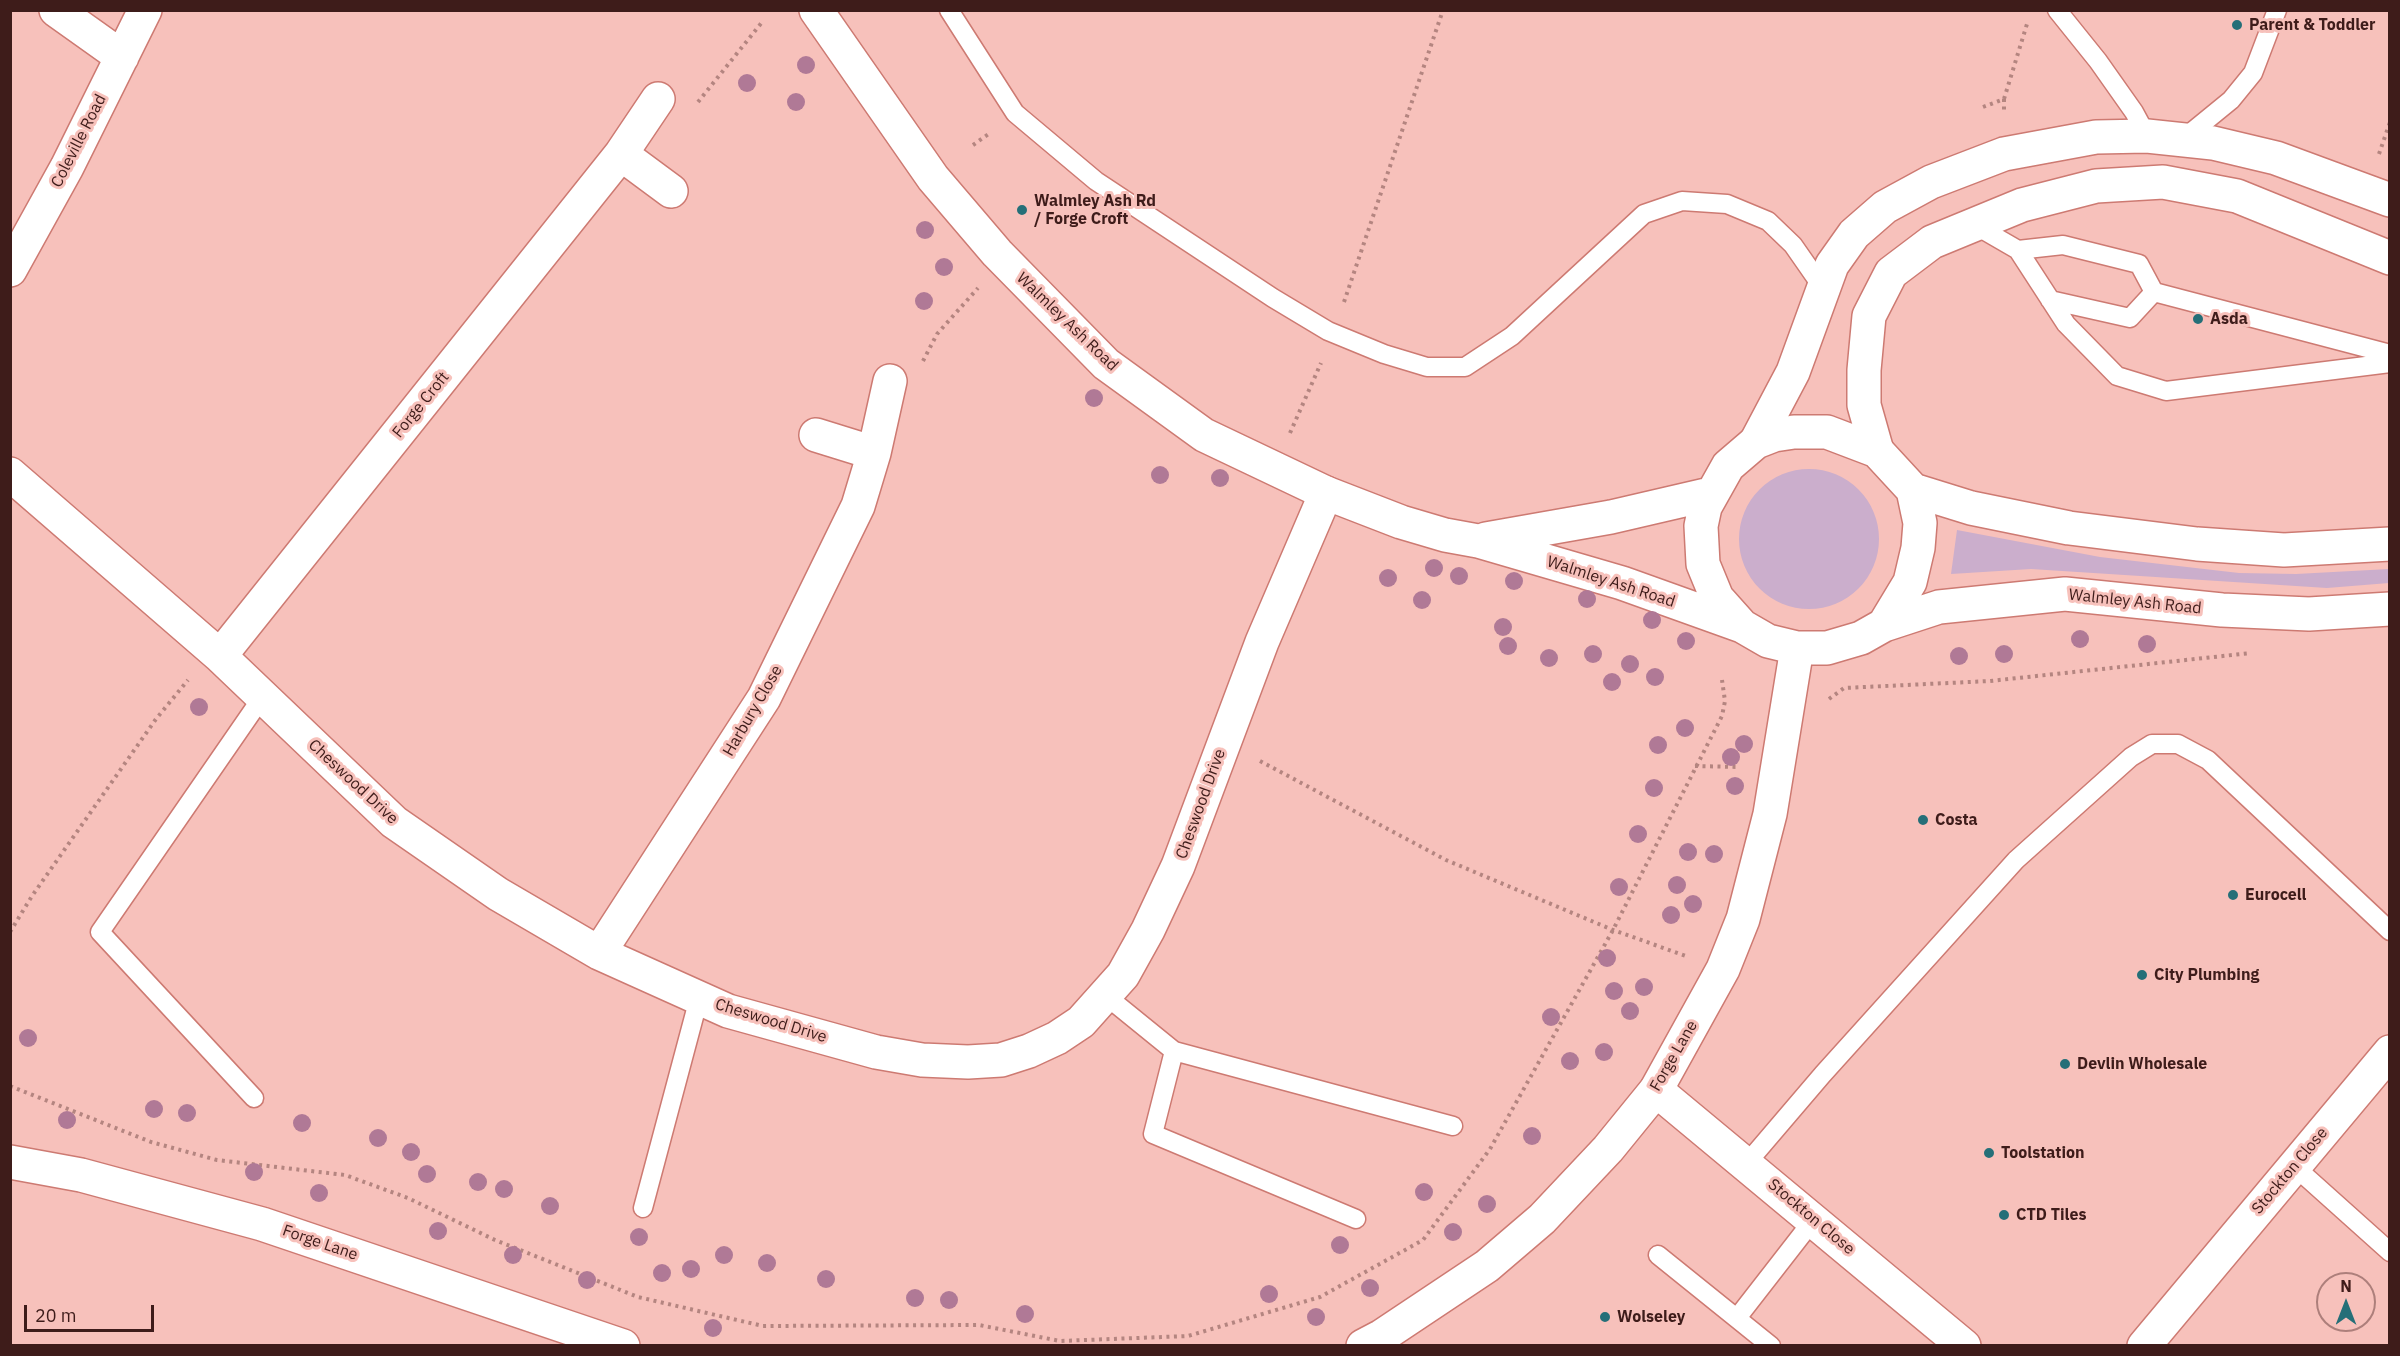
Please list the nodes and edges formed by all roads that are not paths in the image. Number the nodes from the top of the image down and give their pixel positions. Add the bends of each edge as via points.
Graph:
1 (56, 10) edge
2 (145, 10) edge
3 (816, 10) edge
4 (949, 10) edge
5 (2057, 10) edge
6 (2277, 10) edge
7 (122, 57) junction
8 (658, 99) road end
9 (2147, 136) junction
10 (2182, 140) junction
11 (621, 154) junction
12 (671, 191) dead end
13 (2390, 200) edge
14 (1973, 224) junction
15 (2018, 250) junction
16 (2390, 258) edge
17 (10, 270) edge
18 (1823, 288) junction
19 (2154, 292) junction
20 (2050, 300) junction
21 (2390, 354) edge
22 (2390, 363) edge
23 (890, 381) road end
24 (816, 435) dead end
25 (1756, 442) junction
26 (1877, 451) junction
27 (874, 453) junction
28 (10, 474) edge
29 (1913, 490) junction
30 (1326, 493) junction
31 (1710, 494) junction
32 (1478, 541) junction
33 (2390, 544) edge
34 (2390, 609) edge
35 (1884, 625) junction
36 (1742, 626) junction
37 (1797, 648) junction
38 (220, 656) junction
39 (263, 696) junction
40 (2390, 931) edge
41 (599, 953) junction
42 (1105, 995) junction
43 (699, 998) junction
44 (1174, 1051) junction
45 (2390, 1052) edge
46 (1656, 1090) junction
47 (254, 1098) dead end
48 (1453, 1126) dead end
49 (10, 1161) edge
50 (1747, 1163) junction
51 (2294, 1166) junction
52 (643, 1209) dead end
53 (1356, 1219) dead end
54 (1814, 1219) junction
55 (2390, 1252) edge
56 (1658, 1256) dead end
57 (1737, 1318) junction
58 (623, 1346) edge
59 (1363, 1346) edge
60 (1771, 1346) edge
61 (1964, 1346) edge
62 (2144, 1346) edge

1 - 7 street
2 - 7 street, Coleville Road
3 - 30 street, Walmley Ash Road via 933,178 997,253 1106,364 1204,435
4 - 18 lane via 1015,113 1096,181 1273,298 1334,333 1384,354 1427,367 1465,367 1512,336 1644,214 1683,201 1727,204 1768,221 1793,245
5 - 9 lane via 2098,61
6 - 10 lane via 2253,73 2231,100
7 - 17 street, Coleville Road via 68,167
8 - 11 street, Forge Croft
9 - 10 street
9 - 18 street via 2096,137 2004,154 1931,182 1885,207 1854,234 1832,265
10 - 13 street via 2276,158
11 - 12 street
11 - 38 street, Forge Croft
14 - 15 lane
14 - 16 street via 2022,205 2096,186 2163,182 2237,196
14 - 26 street via 1932,242 1891,273 1869,316 1864,405
15 - 19 lane via 2063,245 2139,264
15 - 20 lane
18 - 25 street via 1793,372
19 - 20 lane via 2130,318
19 - 21 lane
20 - 22 lane via 2066,324 2117,376 2166,391
23 - 27 street, Harbury Close
24 - 27 street
25 - 26 street via 1774,435 1827,432
25 - 31 street via 1728,466
26 - 29 street
27 - 41 street, Harbury Close via 858,506 764,698
28 - 38 street, Cheswood Drive
29 - 33 street via 1971,508 2069,528 2197,544 2284,549
29 - 35 street via 1920,524 1918,548 1910,582
30 - 32 street, Walmley Ash Road via 1401,522
30 - 42 street, Cheswood Drive via 1262,642 1178,866 1123,975
31 - 32 street, Walmley Ash Road
31 - 36 street via 1701,526 1703,564 1717,598
32 - 36 street, Walmley Ash Road via 1622,584
34 - 35 street, Walmley Ash Road via 2309,614 2222,610 2066,594 1939,607
35 - 37 street, Walmley Ash Road via 1838,645
36 - 37 street, Walmley Ash Road via 1768,640
37 - 46 street, Forge Lane via 1762,854 1743,919 1723,969
38 - 39 street, Cheswood Drive
39 - 41 street, Cheswood Drive via 394,822 498,894
39 - 47 lane via 100,932
40 - 50 lane via 2208,760 2178,744 2152,744 2131,757 2016,860
41 - 43 street, Cheswood Drive
42 - 43 street, Cheswood Drive via 1082,1022 1057,1038 1001,1060 968,1062 876,1052 728,1011
42 - 44 lane
43 - 52 lane
44 - 48 lane
44 - 53 lane via 1153,1134
45 - 51 street, Stockton Close
46 - 50 street, Stockton Close
46 - 59 street, Forge Lane via 1608,1149 1542,1219 1487,1266
49 - 58 street, Forge Lane via 81,1174 262,1224
50 - 54 street, Stockton Close
51 - 55 lane
51 - 62 street, Stockton Close
54 - 57 lane
54 - 61 street, Stockton Close
56 - 57 lane
57 - 60 lane

